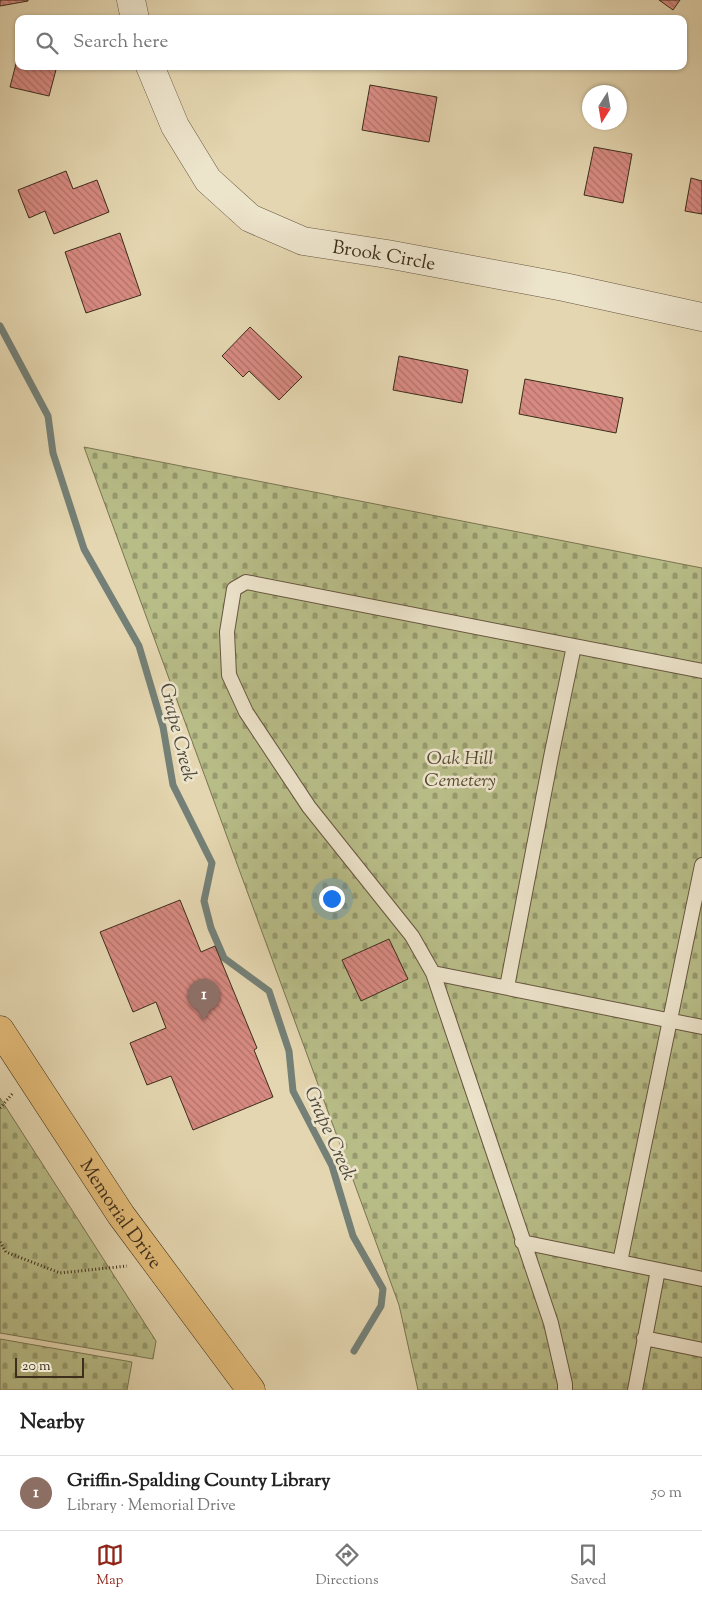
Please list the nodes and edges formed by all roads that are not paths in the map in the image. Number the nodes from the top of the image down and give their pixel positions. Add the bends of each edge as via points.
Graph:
1 (130, 0) edge
2 (134, 15) edge
3 (152, 70) edge
4 (702, 317) edge
5 (574, 646) junction
6 (702, 671) edge
7 (702, 865) edge
8 (433, 973) junction
9 (507, 987) junction
10 (669, 1020) junction
11 (702, 1027) edge
12 (0, 1030) edge
13 (522, 1242) junction
14 (620, 1262) junction
15 (658, 1270) junction
16 (702, 1279) edge
17 (644, 1338) junction
18 (702, 1350) edge
19 (251, 1390) edge
20 (565, 1390) edge
21 (635, 1390) edge

1 - 2 street
3 - 4 street, Brook Circle via 174,126 208,180 250,218 303,241 555,285
5 - 6 lane
5 - 8 lane via 246,582 234,589 227,632 229,675 246,712 309,807 412,936
5 - 9 lane
7 - 10 lane
8 - 9 lane
8 - 13 lane
9 - 10 lane
10 - 11 lane
10 - 14 lane
12 - 19 main road, Memorial Drive via 121,1215
13 - 14 lane
13 - 20 lane via 551,1323
14 - 15 lane
15 - 16 lane
15 - 17 lane
17 - 18 lane
17 - 21 lane

